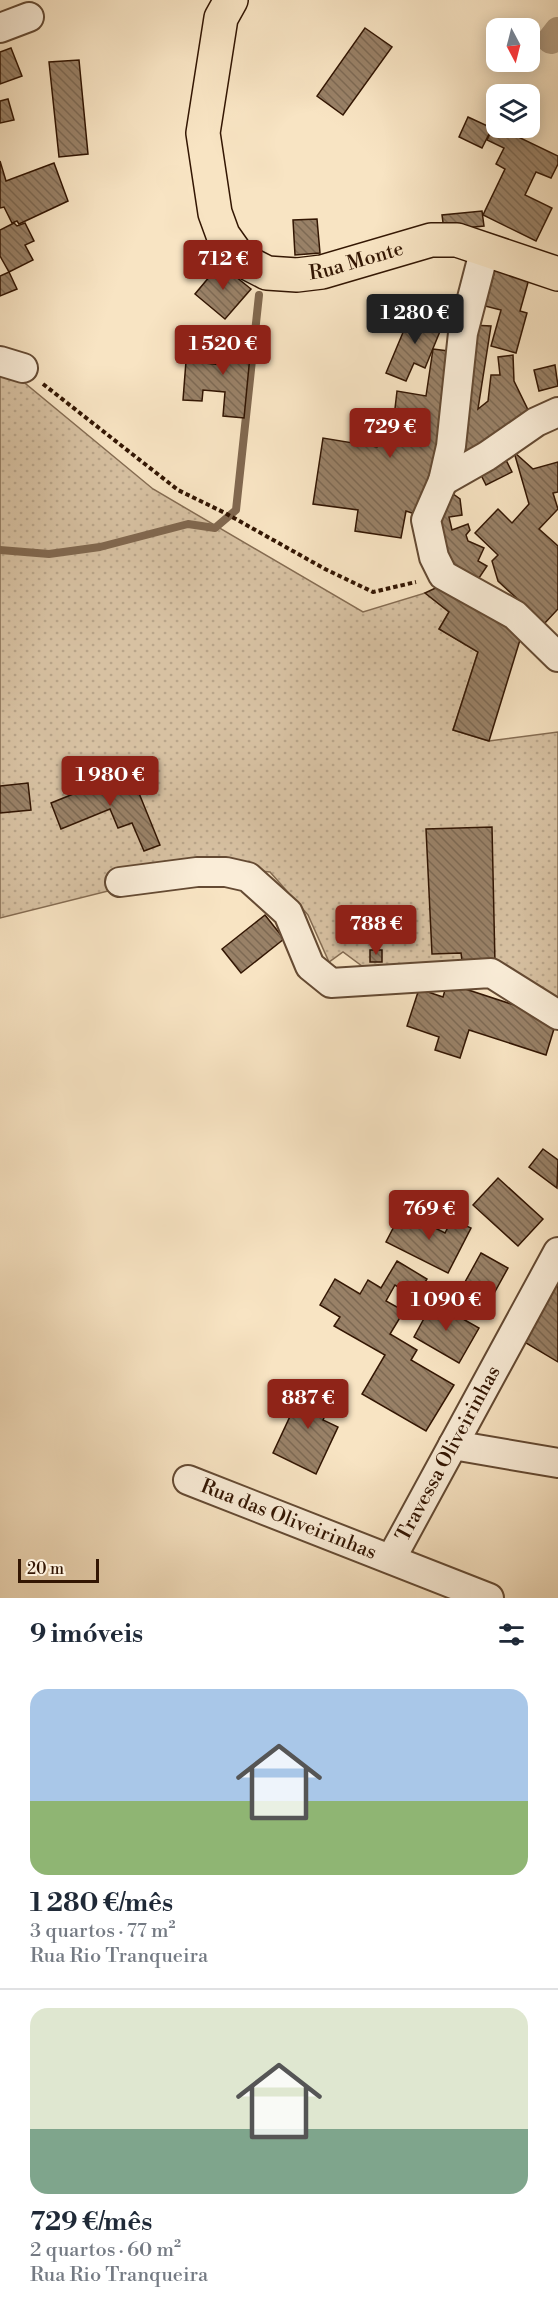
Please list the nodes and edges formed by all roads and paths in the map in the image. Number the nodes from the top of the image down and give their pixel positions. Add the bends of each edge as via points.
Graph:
1 (231, 0) edge
2 (29, 17) dead end
3 (0, 28) edge
4 (485, 248) junction
5 (558, 274) edge
6 (12, 365) edge
7 (558, 412) edge
8 (442, 481) junction
9 (443, 575) junction
10 (558, 657) edge
11 (120, 882) dead end
12 (558, 1015) edge
13 (558, 1252) edge
14 (453, 1445) junction
15 (558, 1463) edge
16 (188, 1480) dead end
17 (391, 1559) junction
18 (489, 1598) edge

1 - 4 main road, Rua Monte via 221,18 203,133 215,213 223,235 240,259 267,273 297,275 322,272 431,240 457,240
2 - 3 street
4 - 5 main road, Rua Monte
4 - 8 street via 463,333 451,446
6 - 9 path via 178,490 373,592
7 - 8 street
8 - 9 street via 426,520 434,557
9 - 10 street via 515,615
11 - 12 street via 197,872 248,877 288,913 310,966 330,983 491,973
13 - 14 street, Travessa Oliveirinhas
14 - 15 street
14 - 17 street, Travessa Oliveirinhas
16 - 17 street, Rua das Oliveirinhas
17 - 18 street, Rua das Oliveirinhas

